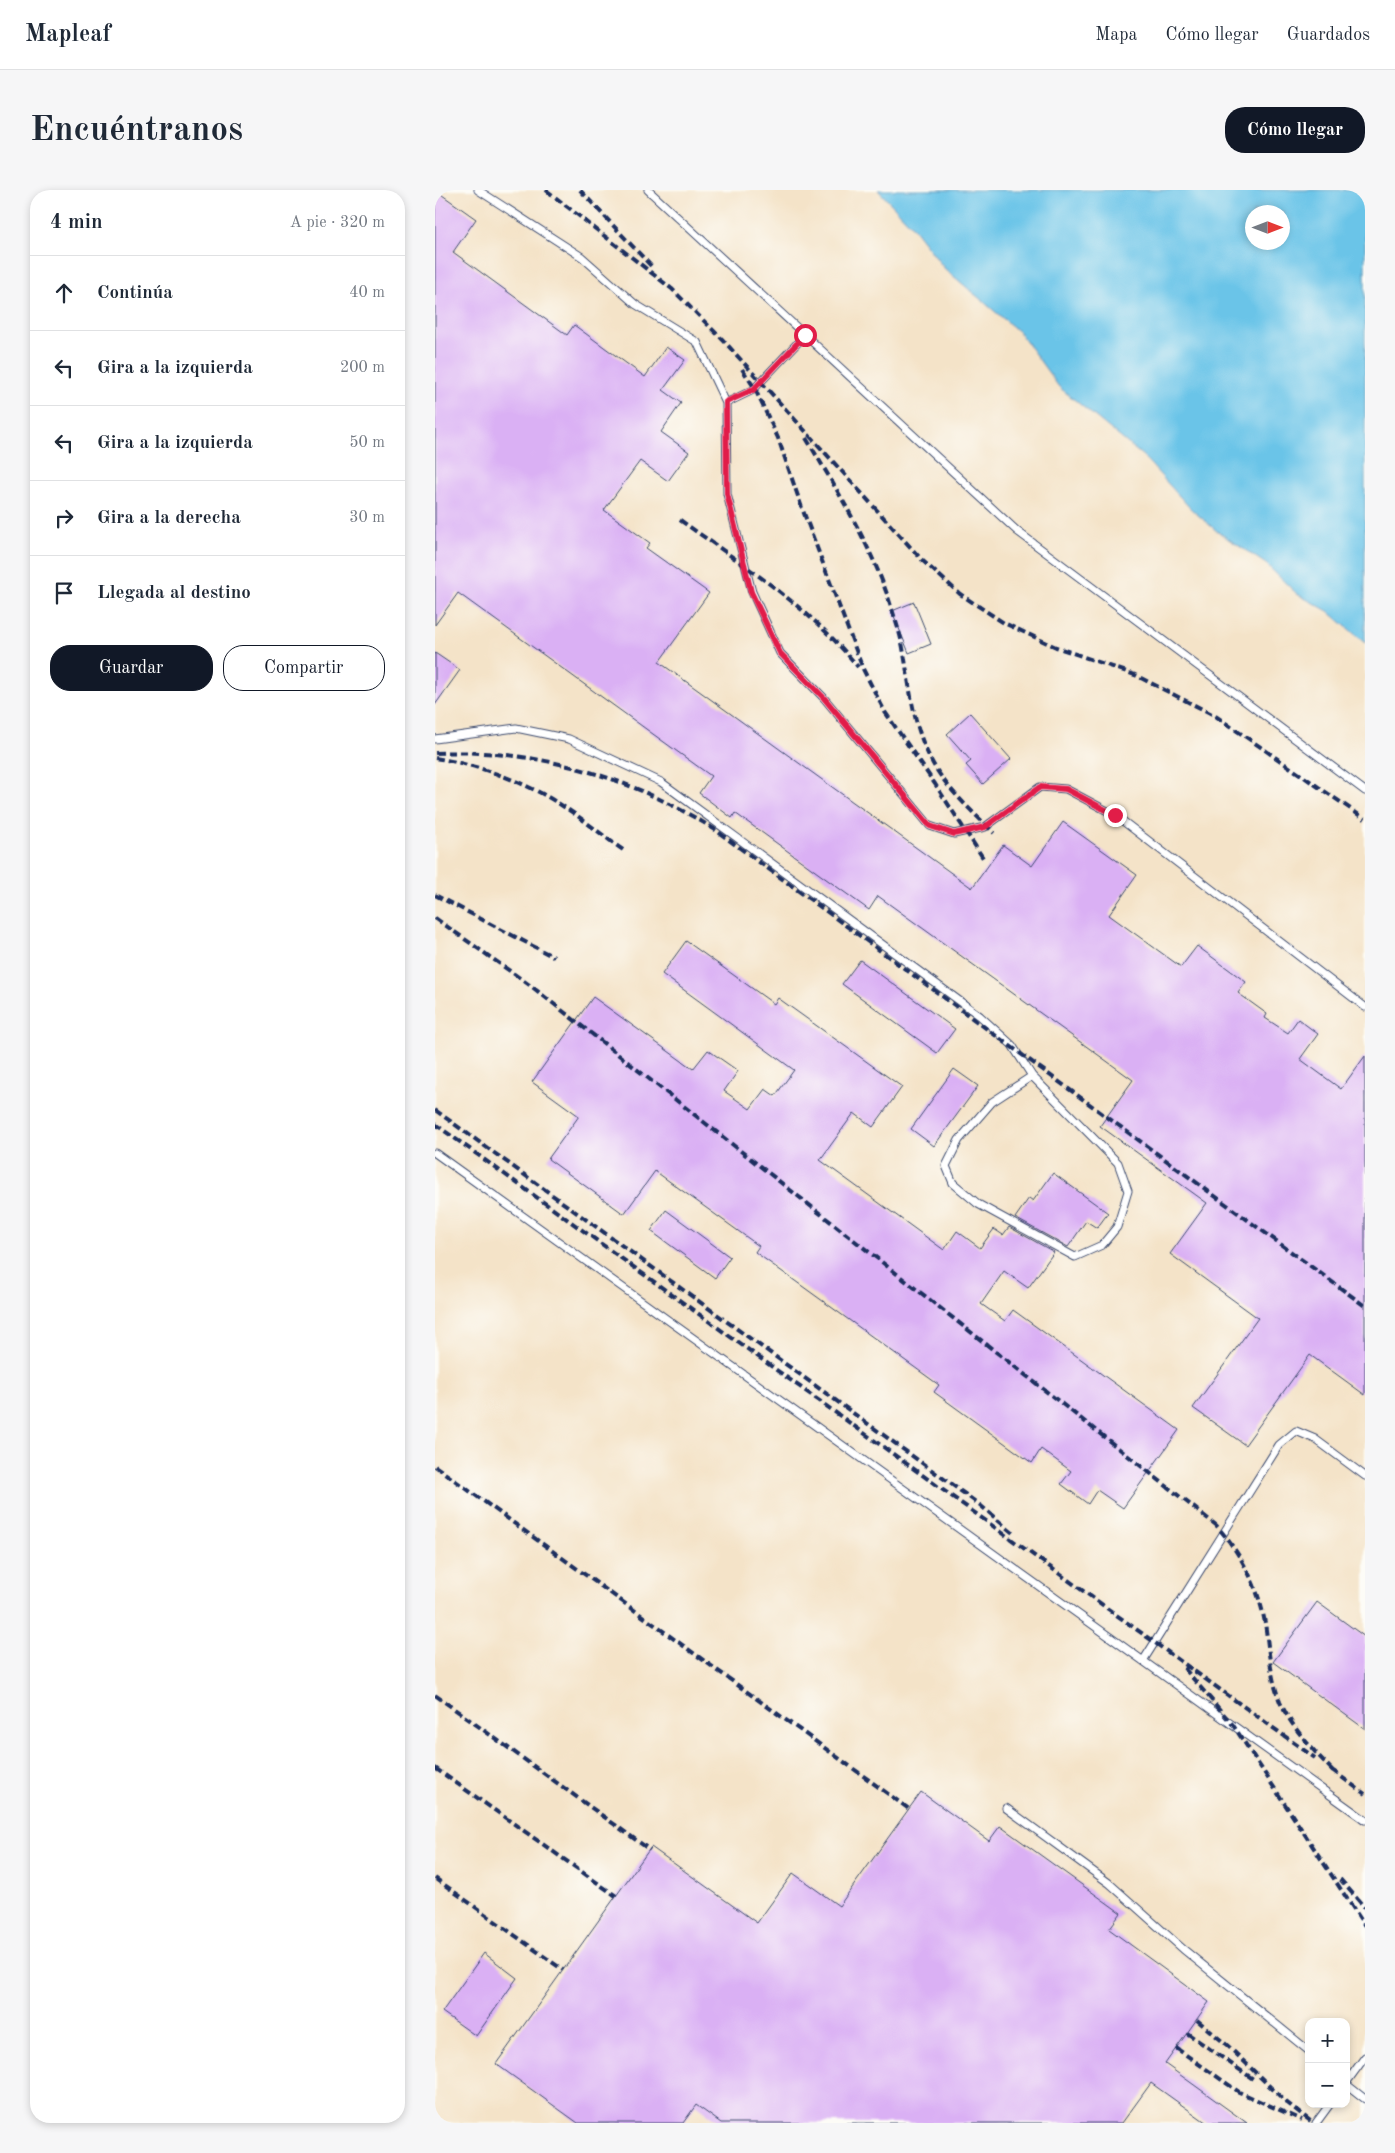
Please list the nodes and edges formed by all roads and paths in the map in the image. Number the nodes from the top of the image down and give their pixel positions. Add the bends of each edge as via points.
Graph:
1 (478, 190) edge
2 (648, 190) edge
3 (805, 335) junction
4 (726, 402) junction
5 (435, 739) edge
6 (1365, 791) edge
7 (1365, 1007) edge
8 (1032, 1076) junction
9 (435, 1153) edge
10 (1365, 1476) edge
11 (1143, 1661) junction
12 (1005, 1808) dead end
13 (1365, 1820) edge
14 (1305, 2048) edge
15 (1365, 2057) edge
16 (1350, 2078) edge
17 (1350, 2086) edge
18 (1365, 2099) edge
19 (1327, 2108) edge
20 (1316, 2123) edge

1 - 4 lane via 582,257 635,304 697,342
2 - 3 lane
3 - 4 lane via 753,390
3 - 6 lane via 1017,531
4 - 7 lane via 727,494 751,592 780,653 824,698 930,826 954,834 985,827 1040,787 1066,789 1115,815
5 - 8 lane via 516,728 569,739 661,782 980,1016 1011,1044
8 - 8 lane via 992,1102 959,1140 946,1166 953,1183 978,1204 1075,1257 1102,1245 1117,1227 1128,1191 1118,1163
9 - 11 lane
10 - 11 lane via 1315,1439 1296,1431 1279,1445
11 - 13 lane
12 - 14 lane via 1109,1883 1183,1949
15 - 16 lane
17 - 18 lane
19 - 20 lane

